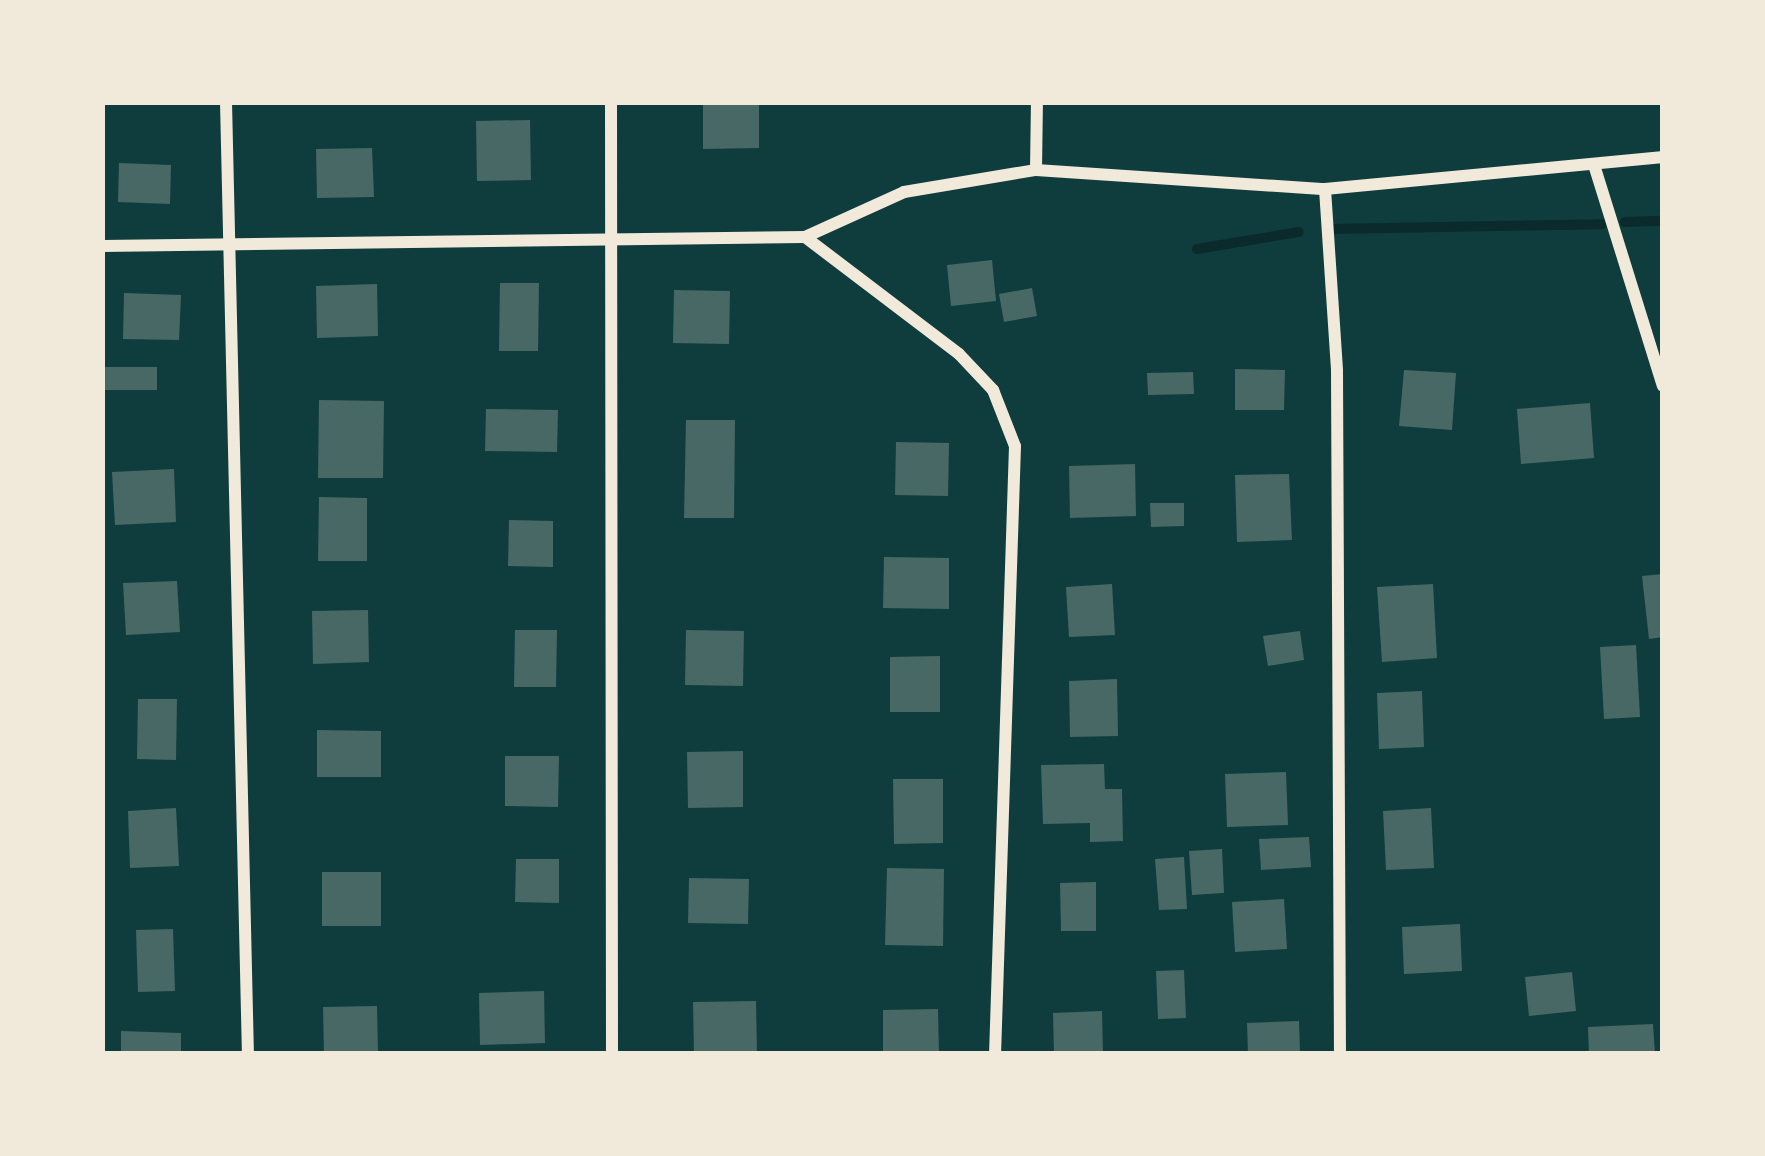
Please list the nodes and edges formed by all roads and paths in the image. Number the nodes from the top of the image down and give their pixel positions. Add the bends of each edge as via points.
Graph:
1 (226, 102) edge
2 (611, 102) edge
3 (1036, 102) edge
4 (1663, 157) edge
5 (1594, 168) junction
6 (1036, 170) junction
7 (1324, 189) junction
8 (610, 236) junction
9 (805, 237) junction
10 (224, 241) junction
11 (102, 246) edge
12 (1663, 386) edge
13 (248, 1054) edge
14 (612, 1054) edge
15 (995, 1054) edge
16 (1340, 1054) edge

1 - 10 street
2 - 8 street
3 - 6 street
4 - 5 street
5 - 7 street
5 - 12 street
6 - 7 street
6 - 9 street via 904,193
7 - 16 street via 1337,371
8 - 9 street
8 - 10 street
8 - 14 street
9 - 15 street via 959,354 993,390 1015,446
10 - 11 street
10 - 13 street

